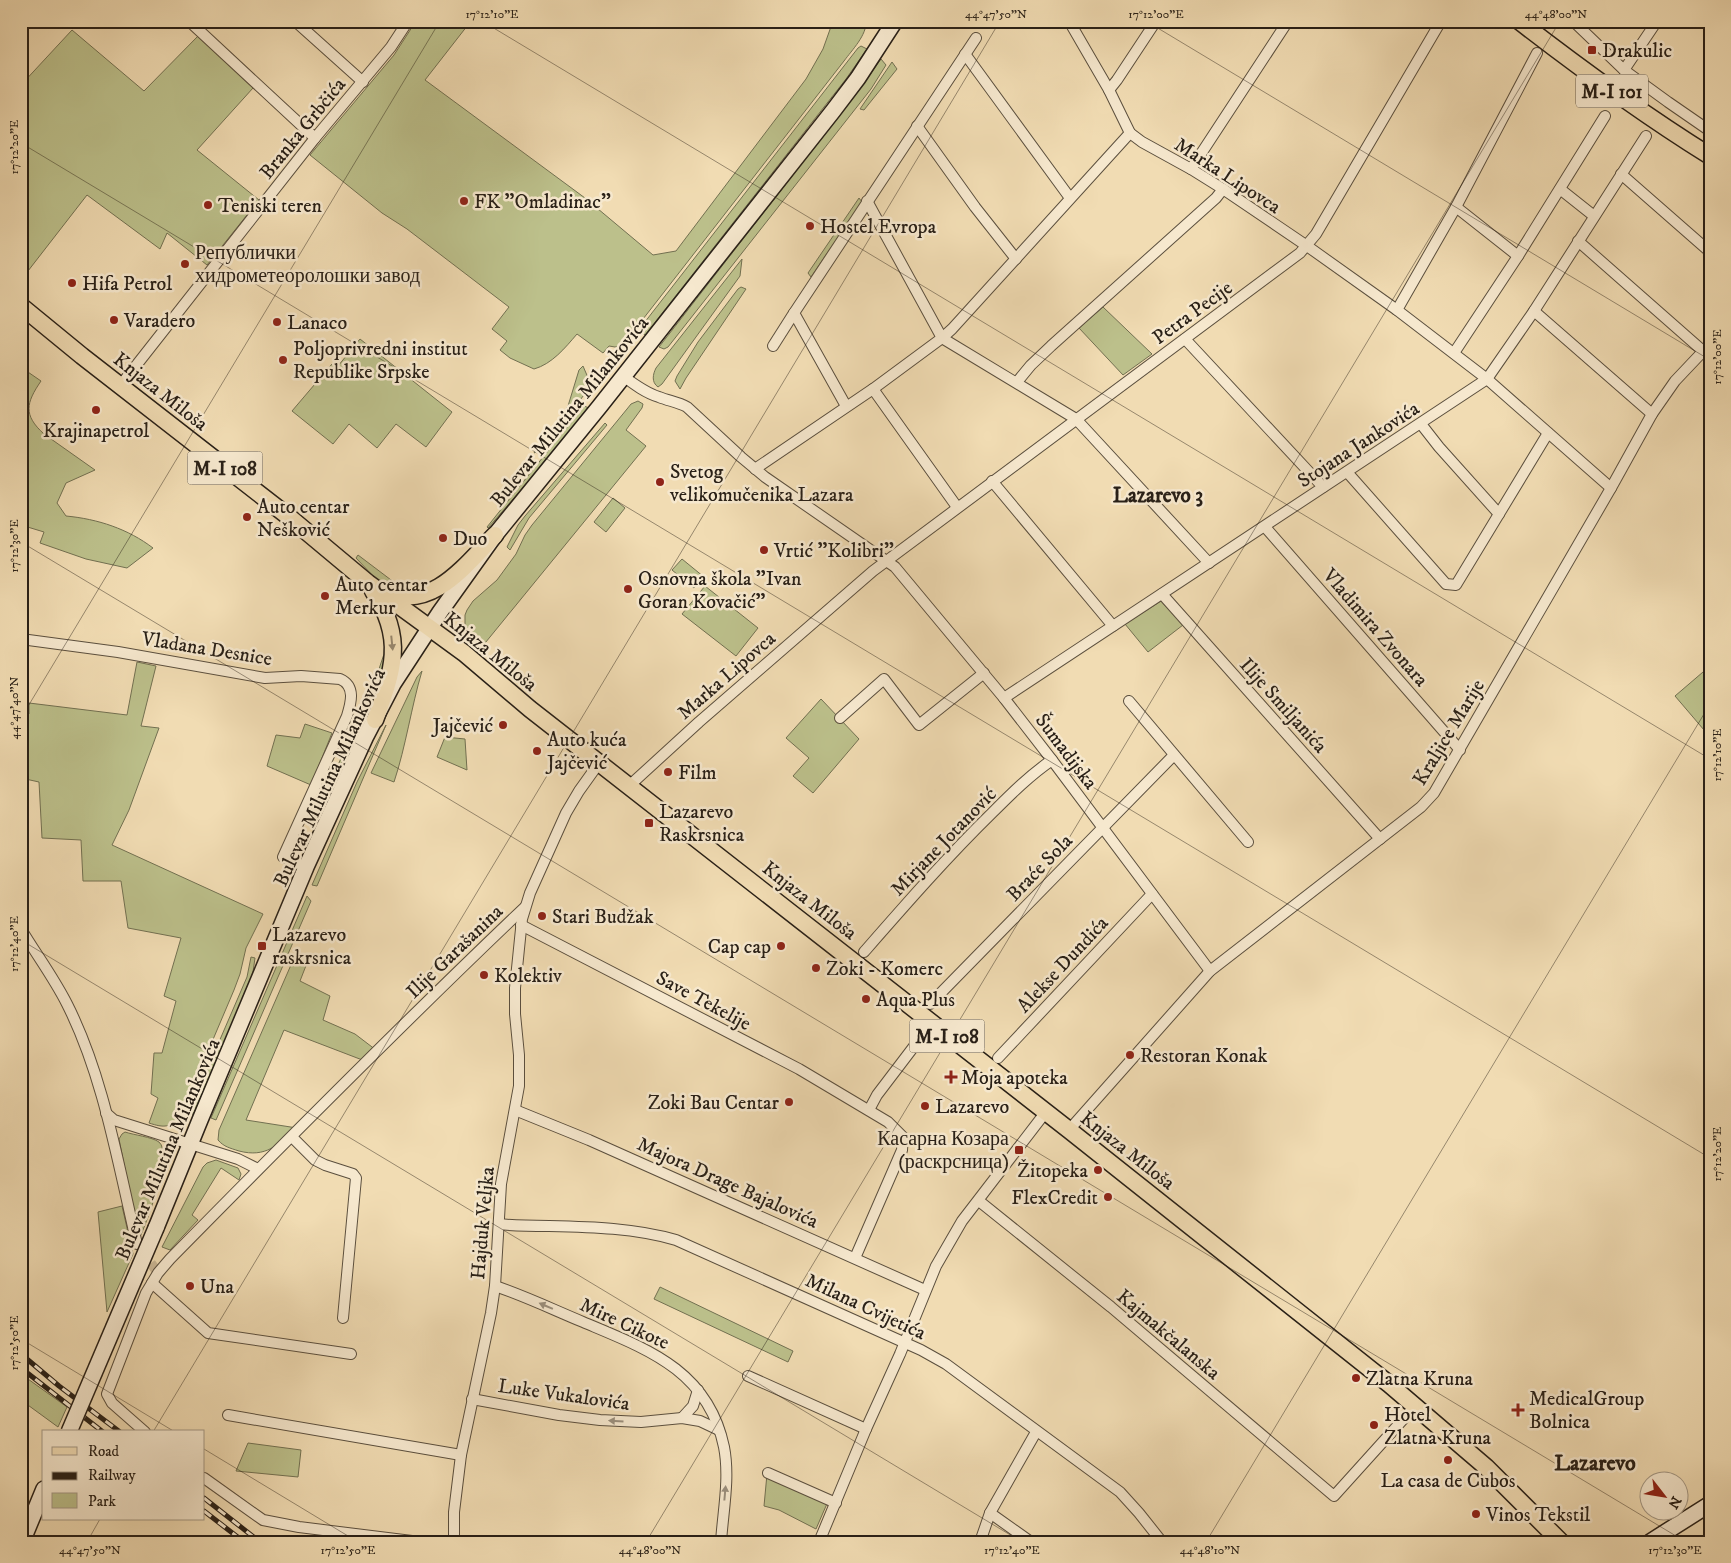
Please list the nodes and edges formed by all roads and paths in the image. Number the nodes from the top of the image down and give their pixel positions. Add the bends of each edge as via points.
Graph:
1 (189, 21) edge
2 (295, 21) edge
3 (408, 21) edge
4 (896, 21) edge
5 (1069, 21) edge
6 (1156, 21) edge
7 (1288, 21) edge
8 (1441, 21) edge
9 (1519, 21) edge
10 (1534, 21) edge
11 (1573, 21) edge
12 (1657, 21) edge
13 (976, 38) dead end
14 (1537, 53) dead end
15 (965, 54) junction
16 (1624, 70) junction
17 (363, 82) junction
18 (1109, 90) junction
19 (1605, 116) dead end
20 (918, 126) junction
21 (1710, 131) edge
22 (1130, 132) junction
23 (1646, 136) dead end
24 (315, 138) junction
25 (1710, 144) edge
26 (1710, 156) edge
27 (1191, 169) junction
28 (1621, 174) junction
29 (1223, 189) junction
30 (1560, 189) junction
31 (1070, 198) junction
32 (868, 201) junction
33 (1456, 207) junction
34 (1594, 216) junction
35 (1578, 241) junction
36 (1306, 246) junction
37 (1710, 252) edge
38 (1518, 256) junction
39 (1016, 259) junction
40 (21, 306) edge
41 (1397, 310) junction
42 (1534, 311) junction
43 (794, 313) junction
44 (942, 338) junction
45 (1184, 339) junction
46 (773, 346) dead end
47 (1706, 347) edge
48 (1454, 353) junction
49 (623, 376) junction
50 (1488, 379) junction
51 (1017, 382) junction
52 (120, 386) junction
53 (873, 389) junction
54 (846, 406) junction
55 (1652, 414) junction
56 (1076, 419) junction
57 (1421, 424) junction
58 (1548, 434) junction
59 (755, 469) junction
60 (1347, 472) junction
61 (992, 482) junction
62 (1323, 487) junction
63 (1611, 488) junction
64 (957, 507) junction
65 (1499, 514) junction
66 (1265, 527) junction
67 (495, 534) junction
68 (887, 560) junction
69 (1210, 563) junction
70 (368, 583) junction
71 (1162, 594) junction
72 (1113, 626) junction
73 (430, 629) junction
74 (21, 639) edge
75 (984, 673) junction
76 (1004, 698) junction
77 (1130, 701) dead end
78 (840, 718) dead end
79 (375, 720) junction
80 (1460, 750) junction
81 (1174, 755) junction
82 (1052, 760) junction
83 (600, 762) junction
84 (628, 786) junction
85 (1102, 826) junction
86 (1380, 839) junction
87 (1248, 842) dead end
88 (306, 867) junction
89 (1152, 894) junction
90 (526, 906) junction
91 (521, 925) junction
92 (21, 929) edge
93 (864, 952) dead end
94 (1210, 971) junction
95 (930, 1004) dead end
96 (931, 1024) junction
97 (998, 1058) dead end
98 (515, 1110) junction
99 (869, 1110) junction
100 (106, 1113) junction
101 (1046, 1113) junction
102 (1069, 1130) junction
103 (292, 1137) junction
104 (191, 1144) junction
105 (258, 1169) junction
106 (979, 1200) junction
107 (499, 1224) junction
108 (137, 1244) tunnel mouth
109 (855, 1258) junction
110 (152, 1283) junction
111 (495, 1286) junction
112 (925, 1290) junction
113 (343, 1318) dead end
114 (905, 1343) junction
115 (351, 1354) dead end
116 (748, 1376) dead end
117 (698, 1390) junction
118 (472, 1399) junction
119 (1416, 1407) junction
120 (228, 1415) dead end
121 (682, 1418) junction
122 (866, 1429) junction
123 (70, 1430) edge
124 (143, 1430) edge
125 (719, 1430) junction
126 (1036, 1432) junction
127 (461, 1454) junction
128 (768, 1473) dead end
129 (205, 1479) edge
130 (42, 1494) edge
131 (836, 1503) junction
132 (1710, 1504) edge
133 (990, 1513) junction
134 (22, 1542) edge
135 (420, 1542) edge
136 (454, 1542) edge
137 (721, 1542) edge
138 (819, 1542) edge
139 (980, 1542) edge
140 (1030, 1542) edge
141 (1162, 1542) edge
142 (1561, 1542) edge
143 (1650, 1542) edge

1 - 24 street
2 - 17 street, Branka Grbčića
3 - 17 street, Branka Grbčića
4 - 49 street, Bulevar Milutina Milankovića via 833,111
5 - 18 street, Marka Lipovca
6 - 18 street
7 - 27 street
8 - 36 street, Petra Pecije
9 - 26 main road, M-I 101 via 1598,81
10 - 25 main road, M-I 101 via 1652,107
11 - 16 street
12 - 16 street
13 - 15 street
14 - 33 street
15 - 20 street
15 - 31 street
16 - 21 street
17 - 24 street, Branka Grbčića
18 - 22 street, Marka Lipovca
19 - 30 street
20 - 32 street
20 - 39 street via 975,208
22 - 27 street, Marka Lipovca
22 - 31 street
23 - 28 street, Stojana Jankovića
24 - 52 street, Branka Grbčića
27 - 29 street, Marka Lipovca
28 - 34 street, Stojana Jankovića
28 - 37 street
29 - 36 street, Marka Lipovca
29 - 51 street via 1051,346
30 - 34 street
30 - 38 street
31 - 39 street
32 - 43 street
32 - 44 street
33 - 38 street
33 - 41 street
34 - 35 street, Stojana Jankovića
35 - 42 street, Stojana Jankovića
35 - 47 street
36 - 41 street, Marka Lipovca
36 - 45 street, Petra Pecije
38 - 48 street
39 - 44 street
40 - 52 main road, Knjaza Miloša / M-I 108
41 - 48 street, Marka Lipovca
42 - 50 street, Stojana Jankovića
42 - 55 street
43 - 46 street
43 - 54 street
44 - 51 street
44 - 53 street
45 - 56 street, Petra Pecije
45 - 62 street
47 - 55 street, Kraljice Marije via 1669,388
48 - 50 street, Marka Lipovca
49 - 59 street via 658,397 687,406
49 - 67 street, Bulevar Milutina Milankovića
50 - 57 street, Stojana Jankovića
50 - 58 street, Marka Lipovca
51 - 56 street
52 - 70 main road, Knjaza Miloša / M-I 108 via 289,517
53 - 54 street
53 - 64 street
54 - 59 street
55 - 63 street, Kraljice Marije
56 - 61 street, Petra Pecije
56 - 69 street
57 - 60 street, Stojana Jankovića
57 - 65 street
58 - 63 street, Marka Lipovca
58 - 65 street
59 - 68 street
60 - 62 street, Stojana Jankovića
60 - 65 street via 1449,585 1458,583
61 - 64 street, Petra Pecije
61 - 72 street
62 - 66 street, Stojana Jankovića
63 - 80 street, Kraljice Marije
64 - 68 street, Petra Pecije
66 - 69 street, Stojana Jankovića
66 - 80 street, Vladimira Zvonara
67 - 70 main road via 445,584 423,595 394,596
67 - 73 street, Bulevar Milutina Milankovića
68 - 75 street, Šumadijska
68 - 84 street, Marka Lipovca
69 - 71 street, Stojana Jankovića
70 - 73 main road, Knjaza Miloša / M-I 108
70 -> 79 main road via 387,616 393,644 392,668
71 - 72 street, Stojana Jankovića
71 - 86 street, Ilije Smiljanića
72 - 76 street, Stojana Jankovića
73 - 79 street, Bulevar Milutina Milankovića
73 - 83 main road, Knjaza Miloša / M-I 108
74 - 88 street, Vladana Desnice via 265,678 311,677 344,681 352,694 347,716 283,857
75 - 76 street, Šumadijska
75 - 78 street via 920,725 884,679
76 - 82 street, Šumadijska
77 - 81 street
79 - 88 street, Bulevar Milutina Milankovića
80 - 86 street, Kraljice Marije via 1427,801
81 - 85 street, Braće Sola
81 - 87 street
82 - 85 street, Šumadijska
82 - 93 street, Mirjane Jotanović via 1025,781 979,826
83 - 84 main road, Knjaza Miloša / M-I 108
83 - 90 street, Ilije Garašanina via 566,813
84 - 96 main road, Knjaza Miloša / M-I 108
85 - 89 street, Šumadijska
85 - 95 street, Braće Sola
86 - 94 street, Kraljice Marije
88 - 104 street, Bulevar Milutina Milankovića
89 - 94 street, Šumadijska
89 - 97 street, Alekse Dundića
90 - 91 street, Hajduk Veljka
90 - 103 street, Ilije Garašanina
91 - 98 street, Hajduk Veljka via 515,988 520,1070
91 - 99 street, Save Tekelije via 800,1070
92 - 100 street via 67,1003 86,1048
94 - 102 street, Kraljice Marije
96 - 99 street
96 - 101 main road, Knjaza Miloša / M-I 108
98 - 107 street, Hajduk Veljka via 503,1171
98 - 109 street, Majora Drage Bajalovića
99 - 109 street, Save Tekelije via 900,1132 904,1143
100 - 104 street via 114,1120
100 - 108 street
101 - 102 main road, Knjaza Miloša / M-I 108
101 - 106 street
102 - 119 main road, Knjaza Miloša / M-I 108
103 - 105 street, Ilije Garašanina
103 - 113 street via 315,1160 356,1178
104 - 105 street
104 - 123 street, Bulevar Milutina Milankovića, bridge
105 - 110 street, Ilije Garašanina via 170,1259
106 - 112 street via 948,1244
106 - 119 street, Kajmakčalanska via 1334,1496
107 - 111 street, Hajduk Veljka
107 - 114 street, Milana Cvijetića via 638,1231 676,1240
109 - 112 street, Majora Drage Bajalovića
110 - 115 street via 208,1333
110 - 124 street, Ilije Garašanina via 107,1397
117 -> 111 street, Mire Cikote via 669,1362 646,1349
111 - 118 street, Hajduk Veljka
112 - 114 street
114 - 122 street
114 - 126 street, Milana Cvijetića via 946,1364
116 - 122 street
117 - 121 street via 693,1406
117 - 125 street, Mire Cikote
121 -> 118 street, Luke Vukalovića via 641,1422 600,1420
118 - 127 street, Hajduk Veljka
119 - 142 main road, Knjaza Miloša / M-I 108 via 1486,1467
120 - 127 street
121 - 125 street, Luke Vukalovića
122 - 131 street
137 -> 125 street, Mire Cikote via 726,1475
126 - 133 street
126 - 141 street, Milana Cvijetića via 1120,1492
127 - 136 street, Hajduk Veljka
128 - 131 street
129 - 135 street via 263,1520
130 - 134 street
131 - 138 street
132 - 143 street
133 - 139 street
133 - 140 street

